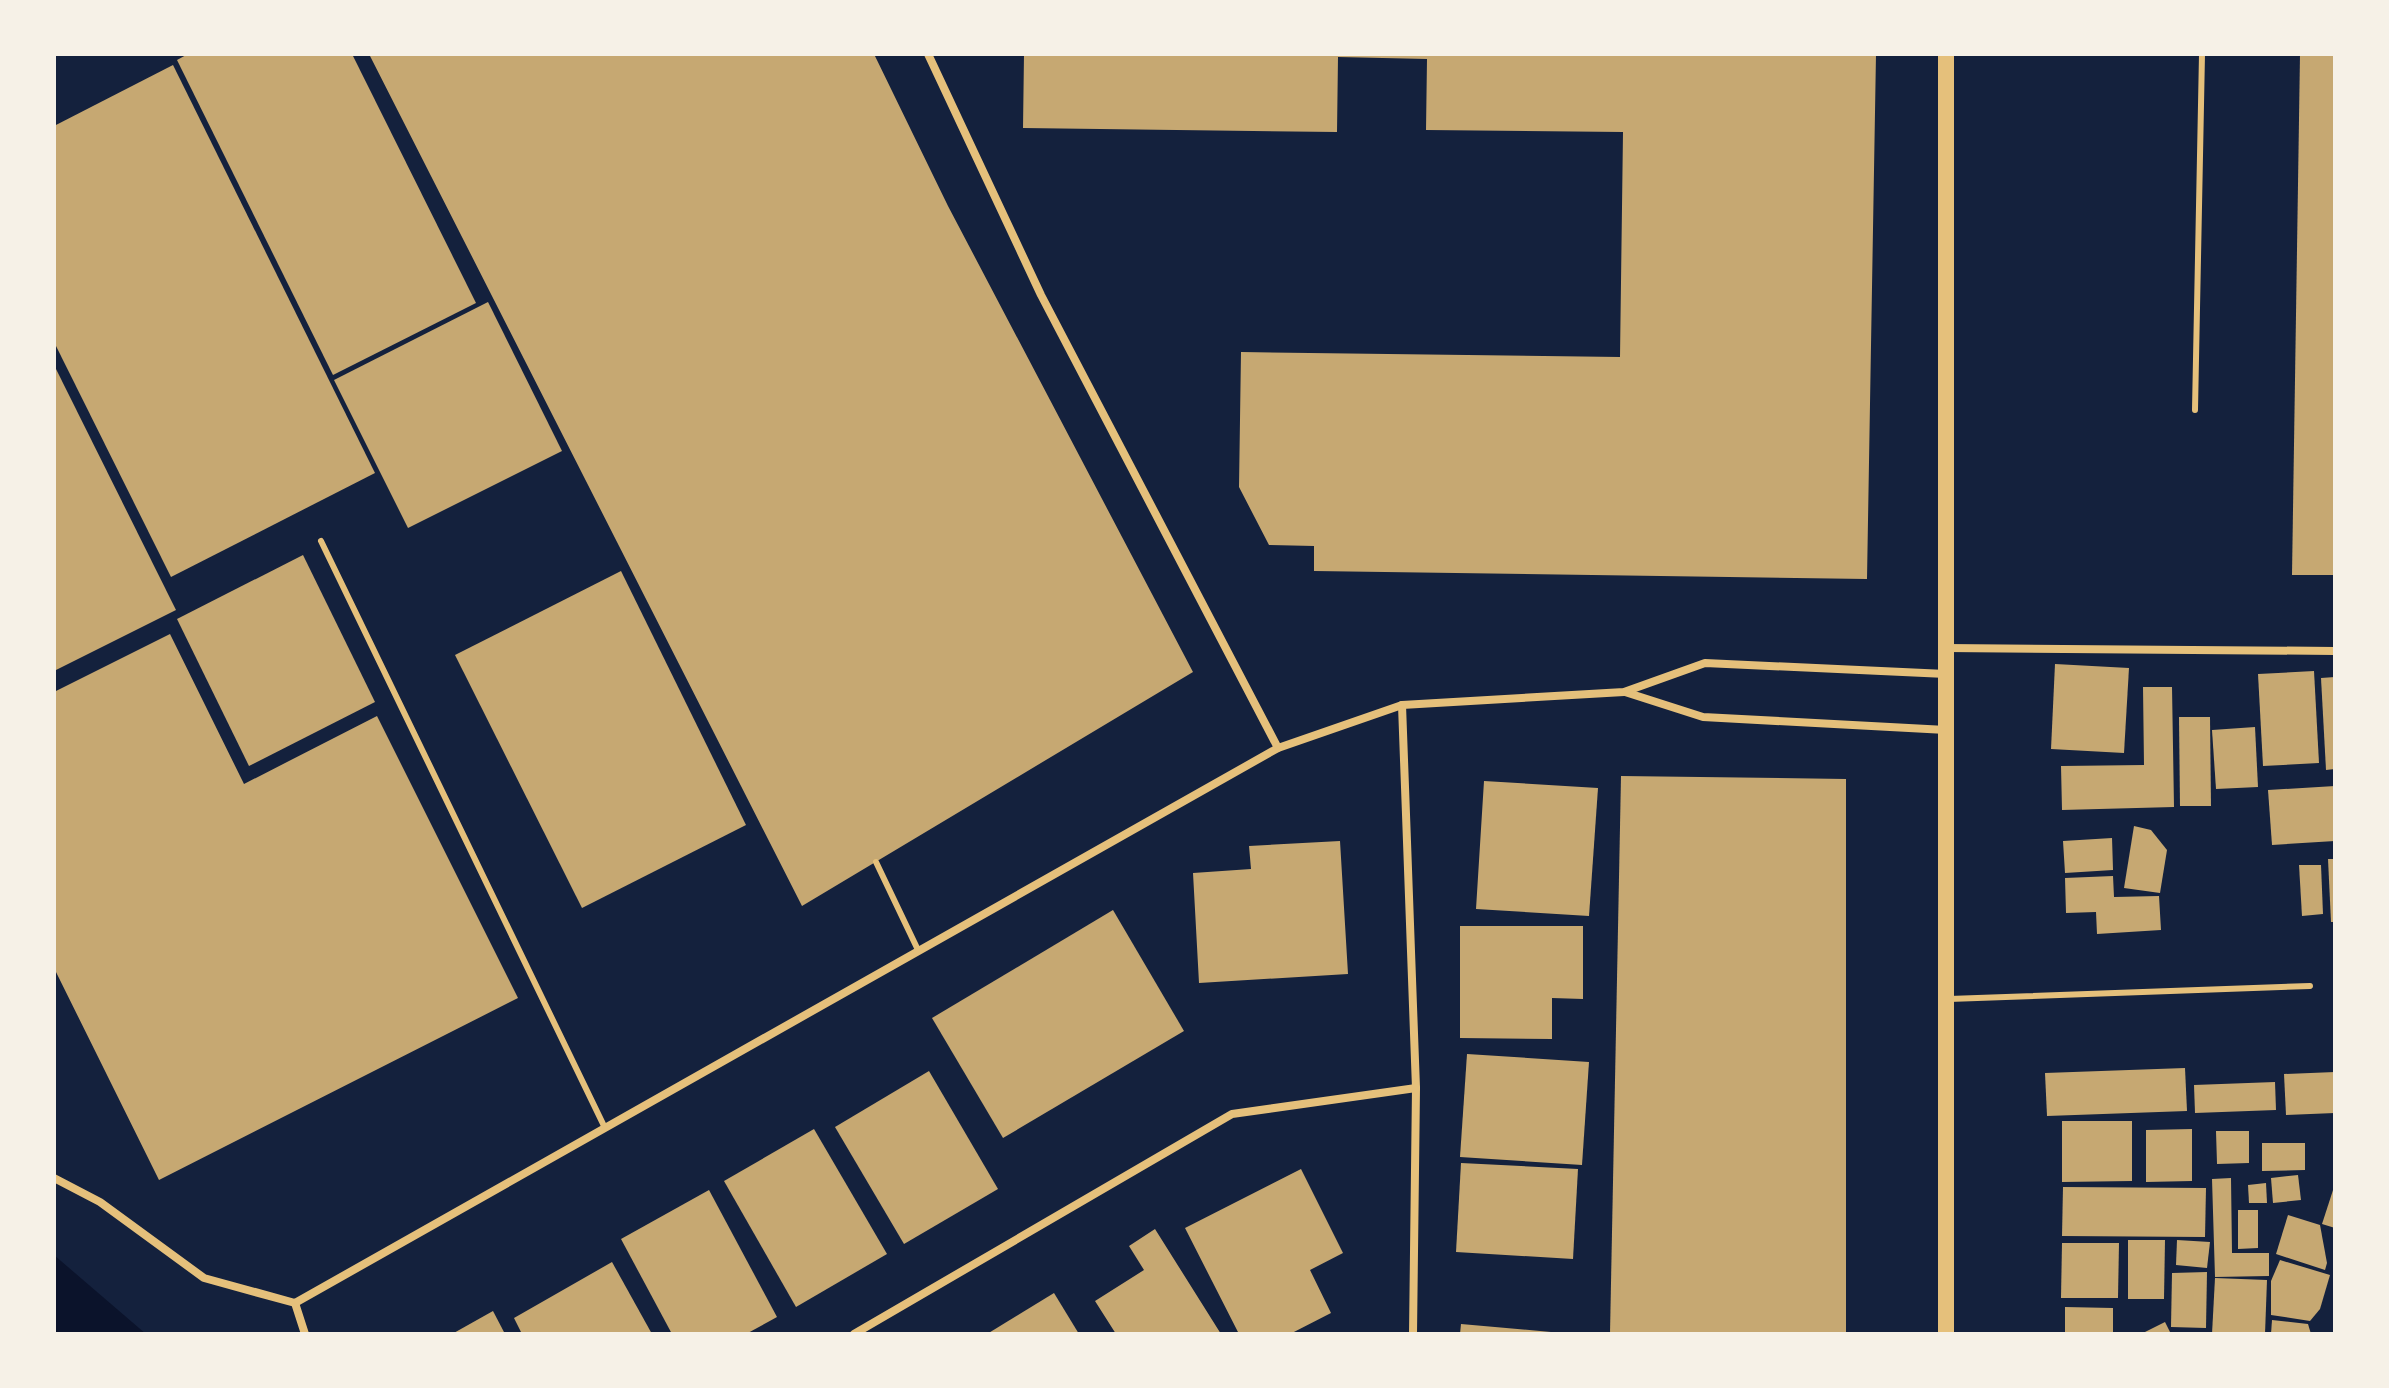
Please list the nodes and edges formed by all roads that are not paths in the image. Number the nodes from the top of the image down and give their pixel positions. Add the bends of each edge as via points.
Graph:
1 (928, 54) edge
2 (1946, 54) edge
3 (2202, 54) edge
4 (2195, 410) dead end
5 (321, 541) dead end
6 (1946, 648) junction
7 (2335, 651) edge
8 (1946, 674) junction
9 (1624, 692) junction
10 (1402, 705) junction
11 (1946, 730) junction
12 (1278, 748) junction
13 (876, 862) dead end
14 (918, 950) junction
15 (2310, 986) dead end
16 (1946, 999) junction
17 (1416, 1088) junction
18 (605, 1128) junction
19 (54, 1178) edge
20 (295, 1303) junction
21 (305, 1334) edge
22 (854, 1334) edge
23 (1413, 1334) edge
24 (1946, 1334) edge

1 - 12 street via 1041,295
2 - 6 main road
3 - 4 lane
5 - 18 lane
6 - 7 street
6 - 8 main road
8 - 9 street via 1705,663
8 - 11 main road
9 - 10 street
9 - 11 street via 1703,717
10 - 12 street
10 - 17 street
11 - 16 main road
12 - 14 street
13 - 14 lane
14 - 18 street
15 - 16 lane
16 - 24 main road
17 - 22 street via 1232,1114
17 - 23 street
18 - 20 street
19 - 20 street via 100,1202 204,1278
20 - 21 street

